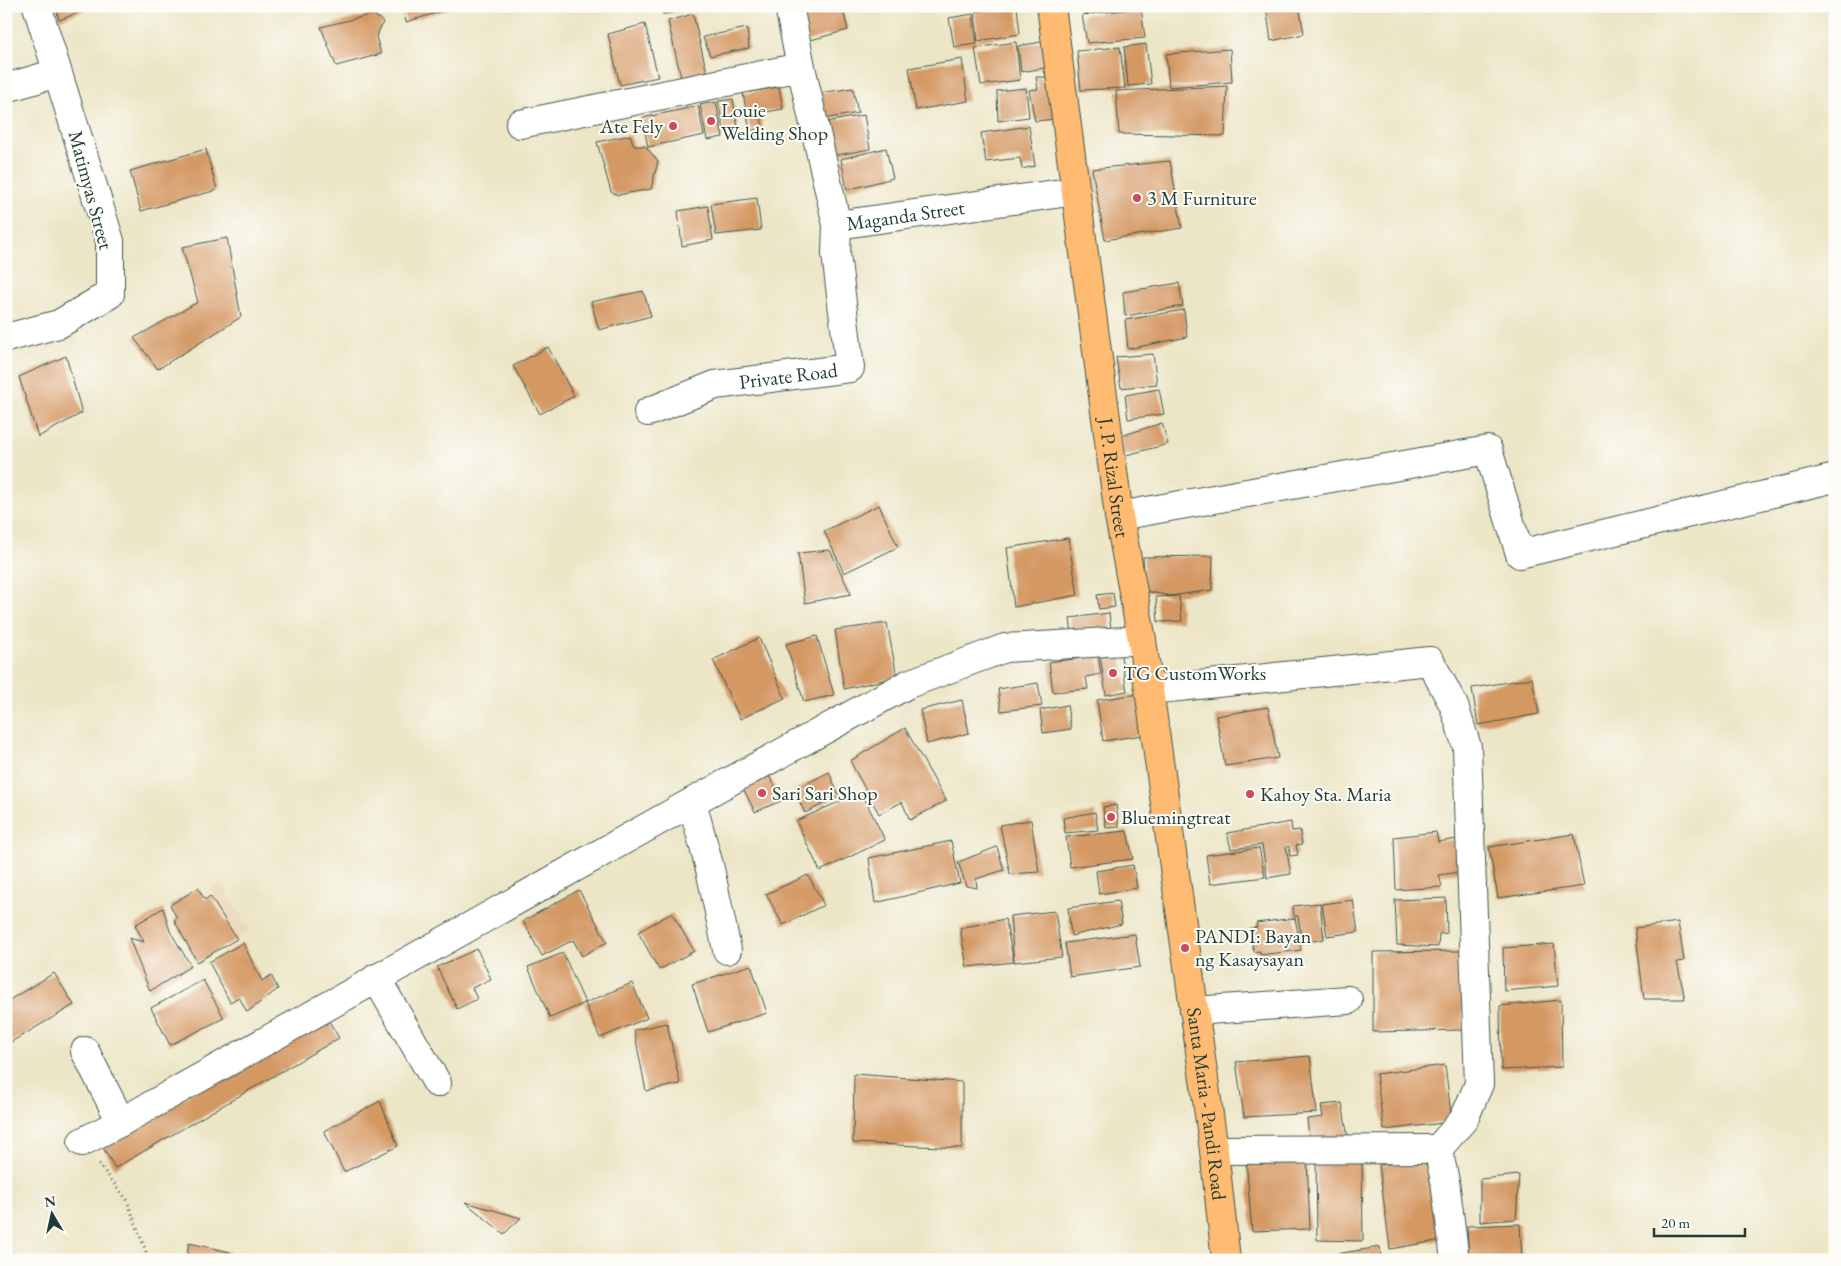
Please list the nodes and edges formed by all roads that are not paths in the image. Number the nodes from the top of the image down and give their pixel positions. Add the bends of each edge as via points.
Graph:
1 (37, 6) edge
2 (789, 6) edge
3 (1051, 6) edge
4 (801, 67) junction
5 (57, 73) junction
6 (6, 88) edge
7 (520, 124) dead end
8 (1076, 191) junction
9 (837, 225) junction
10 (6, 338) edge
11 (648, 412) dead end
12 (1835, 478) edge
13 (1119, 516) junction
14 (1142, 640) junction
15 (1150, 690) junction
16 (692, 802) junction
17 (1185, 948) joint
18 (727, 950) dead end
19 (376, 978) junction
20 (1348, 1000) dead end
21 (1194, 1011) junction
22 (84, 1051) dead end
23 (437, 1082) dead end
24 (121, 1122) junction
25 (82, 1142) road end
26 (1438, 1149) junction
27 (1214, 1150) junction
28 (1226, 1260) edge
29 (1455, 1260) edge

1 - 5 street, Matimyas Street
2 - 4 street, Maganda Street
3 - 8 main road, J. P. Rizal Street
4 - 7 street
4 - 9 street, Maganda Street
5 - 6 street
5 - 10 street, Matimyas Street via 110,241 110,294 59,324
8 - 9 street, Maganda Street
8 - 13 main road, J. P. Rizal Street
9 - 11 street, Private Road via 836,254 850,368 715,385
12 - 13 street via 1520,554 1488,450
13 - 14 main road, J. P. Rizal Street
14 - 15 main road, J. P. Rizal Street
14 - 16 street via 1006,648 908,684
15 - 17 main road, J. P. Rizal Street
15 - 26 street via 1430,661 1454,706 1467,747 1479,1084 1464,1118
16 - 18 street
16 - 19 street
17 - 21 main road, Santa Maria - Pandi Road
19 - 23 street
19 - 24 street
20 - 21 street
21 - 27 main road, Santa Maria - Pandi Road
22 - 24 street
24 - 25 street
26 - 27 street
26 - 29 street
27 - 28 main road, Santa Maria - Pandi Road

